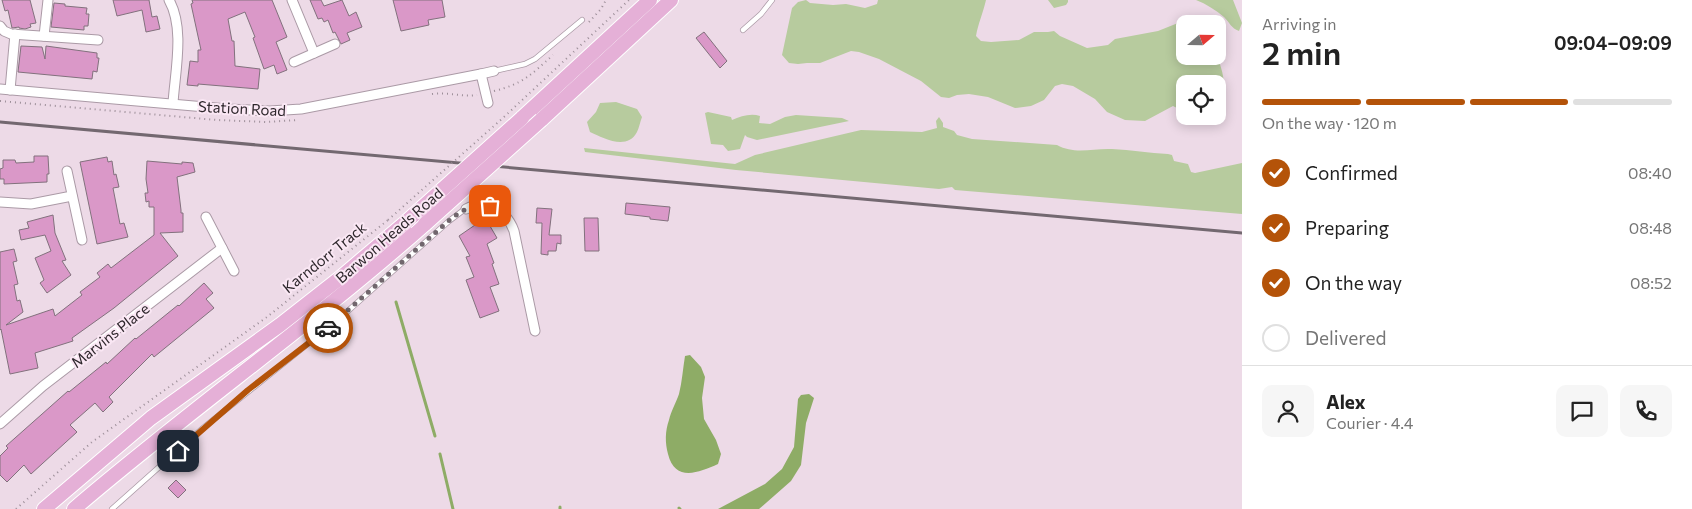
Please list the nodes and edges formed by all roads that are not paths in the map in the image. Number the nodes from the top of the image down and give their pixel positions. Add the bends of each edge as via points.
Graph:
1 (48, 0) edge
2 (170, 0) edge
3 (292, 0) edge
4 (650, 0) edge
5 (671, 0) edge
6 (772, 0) edge
7 (582, 20) dead end
8 (2, 28) edge
9 (743, 30) dead end
10 (15, 34) junction
11 (44, 36) junction
12 (98, 40) dead end
13 (335, 44) dead end
14 (314, 53) junction
15 (294, 62) dead end
16 (494, 71) joint
17 (481, 74) junction
18 (0, 89) edge
19 (10, 90) junction
20 (173, 103) junction
21 (488, 103) dead end
22 (67, 171) dead end
23 (72, 196) junction
24 (0, 202) edge
25 (466, 209) joint
26 (206, 217) dead end
27 (82, 240) dead end
28 (222, 248) junction
29 (234, 271) dead end
30 (535, 331) dead end
31 (0, 410) edge
32 (1, 423) edge
33 (44, 509) edge
34 (74, 509) edge
35 (112, 509) edge

1 - 11 street
2 - 20 street via 178,42
3 - 14 street
4 - 33 main road, Barwon Heads Road, bridge via 340,278 151,418
5 - 34 main road, Barwon Heads Road, bridge via 347,291 160,437
6 - 9 lane
7 - 16 lane, Station Road via 532,61
8 - 10 street
10 - 11 street
10 - 19 street
11 - 12 street
13 - 14 street
14 - 15 street
16 - 17 street, Station Road
17 - 20 street, Station Road via 291,110 262,111
17 - 21 street
18 - 19 street, Station Road
19 - 20 street, Station Road
22 - 23 street
23 - 24 street via 31,204
23 - 27 street
25 - 30 street via 474,205 490,206 510,221
25 - 35 lane via 448,221 340,318 203,428
26 - 28 street
28 - 29 street
28 - 32 street, Marvins Place via 43,386
31 - 32 street

